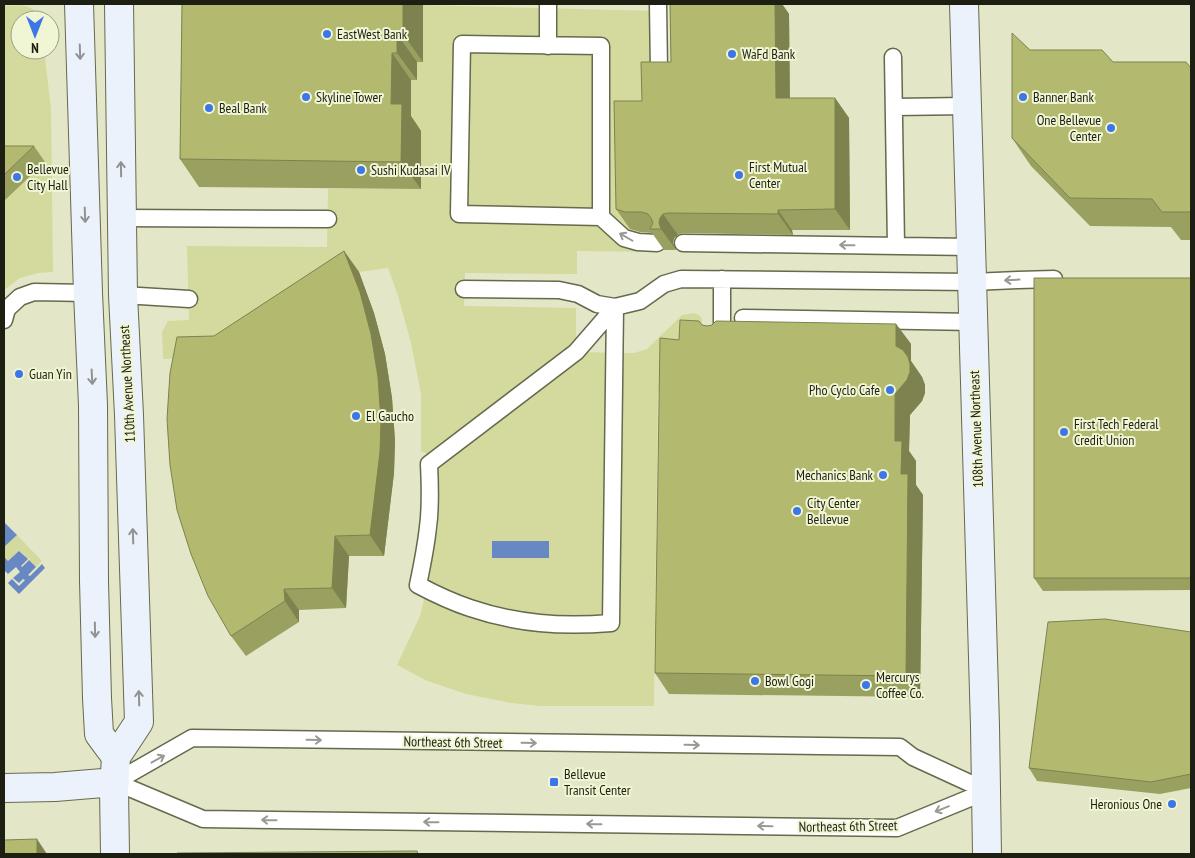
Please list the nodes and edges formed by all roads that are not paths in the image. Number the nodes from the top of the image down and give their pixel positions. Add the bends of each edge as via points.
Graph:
1 (79, 4) edge
2 (119, 4) edge
3 (548, 4) edge
4 (658, 4) edge
5 (964, 4) edge
6 (548, 46) junction
7 (893, 57) dead end
8 (659, 71) edge
9 (967, 106) junction
10 (894, 107) junction
11 (601, 217) junction
12 (122, 218) junction
13 (328, 219) dead end
14 (657, 243) edge
15 (682, 243) edge
16 (896, 246) junction
17 (971, 247) junction
18 (722, 279) junction
19 (1064, 279) edge
20 (972, 282) junction
21 (464, 289) dead end
22 (88, 293) junction
23 (123, 295) junction
24 (189, 299) dead end
25 (615, 307) junction
26 (5, 313) edge
27 (743, 318) dead end
28 (973, 322) junction
29 (722, 337) edge
30 (126, 371) junction
31 (115, 774) junction
32 (4, 788) edge
33 (987, 791) junction
34 (115, 854) edge
35 (987, 854) edge

1 -> 22 street
12 -> 2 street, 110th Avenue Northeast
3 - 6 lane
4 - 8 lane
5 - 9 street, 108th Avenue Northeast
6 - 11 lane via 601,46
6 - 11 lane via 462,44 459,214
7 - 10 lane
9 - 10 lane
9 - 17 street, 108th Avenue Northeast
10 - 16 lane
14 -> 11 lane via 624,238
12 - 13 lane
12 - 23 street, 110th Avenue Northeast
16 -> 15 lane
16 - 17 lane
17 - 20 street, 108th Avenue Northeast
18 - 20 lane
18 - 25 lane via 681,279 664,284 640,301
18 - 29 lane
19 -> 20 lane
20 - 28 street, 108th Avenue Northeast
21 - 25 lane via 559,290
22 - 26 lane via 34,292 20,297
22 - 30 street via 103,307 108,354
22 -> 31 street via 93,405 96,688 99,734
23 - 24 lane
23 - 30 street, 110th Avenue Northeast
25 - 25 lane via 576,352 429,464 428,525 418,585 470,608 526,622 611,624
27 - 28 lane
28 - 33 street, 108th Avenue Northeast
31 -> 30 street, 110th Avenue Northeast via 140,722
31 - 32 street, Northeast 6th Street via 55,787
33 -> 31 lane, Northeast 6th Street via 897,828 203,819
31 -> 33 lane, Northeast 6th Street via 192,738 900,747 913,757
31 - 34 street
33 - 35 street, 108th Avenue Northeast

